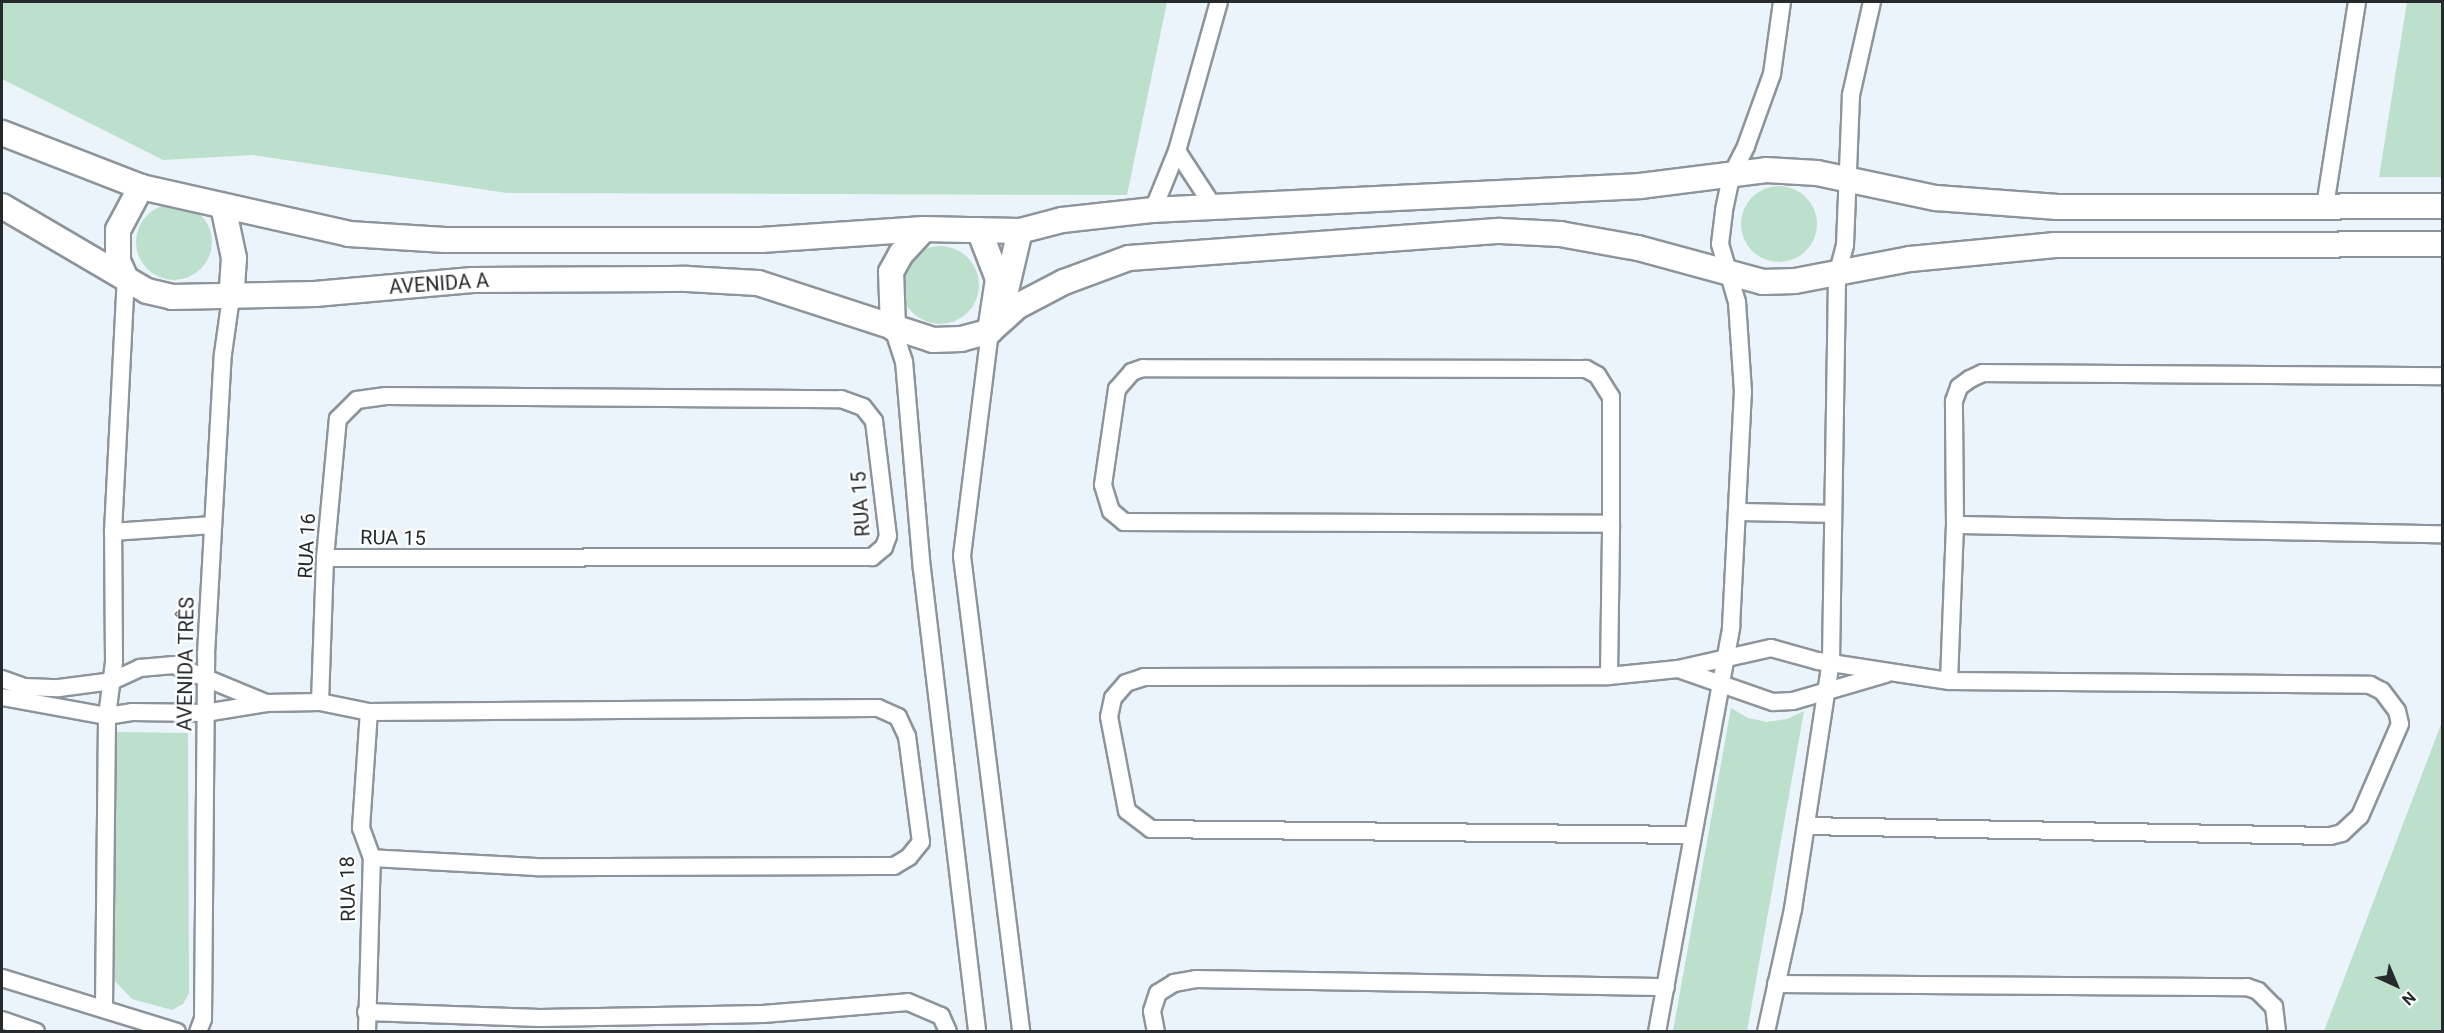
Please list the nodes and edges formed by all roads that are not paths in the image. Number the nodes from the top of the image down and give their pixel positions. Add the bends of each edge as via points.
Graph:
1 (1219, 2) edge
2 (1782, 2) edge
3 (1872, 2) edge
4 (2352, 2) edge
5 (2, 133) edge
6 (1177, 151) junction
7 (1731, 176) junction
8 (1848, 180) junction
9 (141, 187) junction
10 (2, 206) edge
11 (223, 206) junction
12 (2325, 206) junction
13 (2442, 206) edge
14 (1215, 209) junction
15 (1153, 210) junction
16 (924, 229) junction
17 (979, 230) junction
18 (1020, 231) junction
19 (2442, 244) edge
20 (1727, 272) junction
21 (1837, 275) junction
22 (126, 279) junction
23 (231, 297) junction
24 (893, 328) junction
25 (990, 332) junction
26 (2442, 376) edge
27 (357, 400) joint
28 (1737, 512) junction
29 (1830, 514) junction
30 (1611, 524) junction
31 (212, 525) junction
32 (1955, 525) junction
33 (113, 532) junction
34 (2442, 534) edge
35 (325, 558) junction
36 (1727, 656) junction
37 (1831, 661) junction
38 (1678, 669) junction
39 (1890, 673) junction
40 (1609, 676) junction
41 (209, 678) junction
42 (2, 679) edge
43 (112, 681) junction
44 (1949, 681) junction
45 (1721, 682) junction
46 (1826, 689) junction
47 (2, 697) edge
48 (320, 702) junction
49 (266, 703) junction
50 (369, 712) junction
51 (206, 713) junction
52 (107, 716) junction
53 (1806, 826) junction
54 (1694, 835) junction
55 (372, 858) junction
56 (2, 978) edge
57 (1776, 984) junction
58 (1666, 987) junction
59 (104, 1006) junction
60 (366, 1012) junction
61 (2, 1020) edge
62 (36, 1032) edge
63 (177, 1032) edge
64 (198, 1032) edge
65 (367, 1032) edge
66 (948, 1032) edge
67 (977, 1032) edge
68 (1021, 1032) edge
69 (1156, 1032) edge
70 (1657, 1032) edge
71 (1766, 1032) edge
72 (2277, 1032) edge

1 - 6 street
2 - 7 street via 1772,74
3 - 8 street via 1851,95
4 - 12 street
5 - 9 main road
6 - 14 street
6 - 15 street
7 - 8 main road via 1766,170 1817,173
7 - 14 main road, AVENIDA A via 1515,194
7 - 20 street via 1720,244
8 - 12 main road via 1936,198 2058,207
8 - 21 street via 1845,245
9 - 11 main road
9 - 22 main road via 118,230 118,261
10 - 22 main road, AVENIDA A
11 - 16 main road, AVENIDA A via 349,234 445,240 761,240
11 - 23 main road via 234,258
12 - 13 main road
14 - 15 main road, AVENIDA A
15 - 18 main road, AVENIDA A via 1062,220
16 - 17 main road, AVENIDA A
16 - 24 main road via 891,272
17 - 18 main road, AVENIDA A
17 - 25 main road via 998,279
18 - 25 main road via 1007,293
19 - 21 main road via 2055,244 1910,259
20 - 21 main road via 1763,282
20 - 25 main road via 1638,248 1560,234 1500,231 1129,258 1064,282 1018,306
20 - 28 street via 1741,333 1743,392
21 - 29 street
22 - 23 main road, AVENIDA A via 147,291 172,297
22 - 33 street
23 - 24 main road, AVENIDA A via 472,280 687,279 758,283
23 - 31 street, AVENIDA TRÊS via 223,354
24 - 25 main road via 933,340
24 - 67 street via 904,361 922,569
25 - 68 street via 962,556
26 - 32 street via 1983,373 1959,387 1954,401
27 - 35 street, RUA 16 via 338,419
27 - 35 street, RUA 15 via 386,396 841,399 863,407 874,421 888,536 884,547 872,557
28 - 29 street
28 - 36 street
29 - 37 street
30 - 30 street via 1124,522 1111,511 1102,485 1117,388 1132,372 1143,369 1586,369 1607,386 1611,397
30 - 40 street
31 - 33 street
31 - 41 street, AVENIDA TRÊS via 206,654
32 - 34 street
32 - 44 street
33 - 43 street
35 - 48 street, RUA 16
36 - 37 street via 1771,648
36 - 38 street
36 - 45 street
37 - 39 street
37 - 46 street
38 - 40 street
38 - 45 street
39 - 44 street
39 - 46 street
40 - 54 street via 1144,677 1126,683 1113,698 1109,717 1127,811 1151,829
41 - 43 street via 174,665 140,668
41 - 49 street
41 - 51 street, AVENIDA TRÊS
42 - 43 street via 24,687 59,688
43 - 52 street
44 - 53 street via 2370,686 2391,700 2400,724 2360,816 2347,830 2330,837
45 - 46 street via 1773,702 1793,701
45 - 54 street
46 - 53 street
47 - 52 street
48 - 49 street
48 - 50 street
49 - 51 street
50 - 55 street, RUA 18 via 361,828
50 - 55 street via 878,708 898,717 908,736 921,843 894,866 537,867
51 - 52 street via 132,712
51 - 64 street, AVENIDA TRÊS via 203,1019
52 - 59 street
53 - 57 street
54 - 58 street
55 - 60 street, RUA 18
56 - 59 street
57 - 71 street
57 - 72 street via 2247,987 2258,991 2274,1007
58 - 69 street via 1196,979 1174,983 1158,993 1152,1011
58 - 70 street
59 - 63 street
60 - 65 street, RUA 18
60 - 66 street via 540,1018 763,1014 908,1002 941,1016
61 - 62 street

